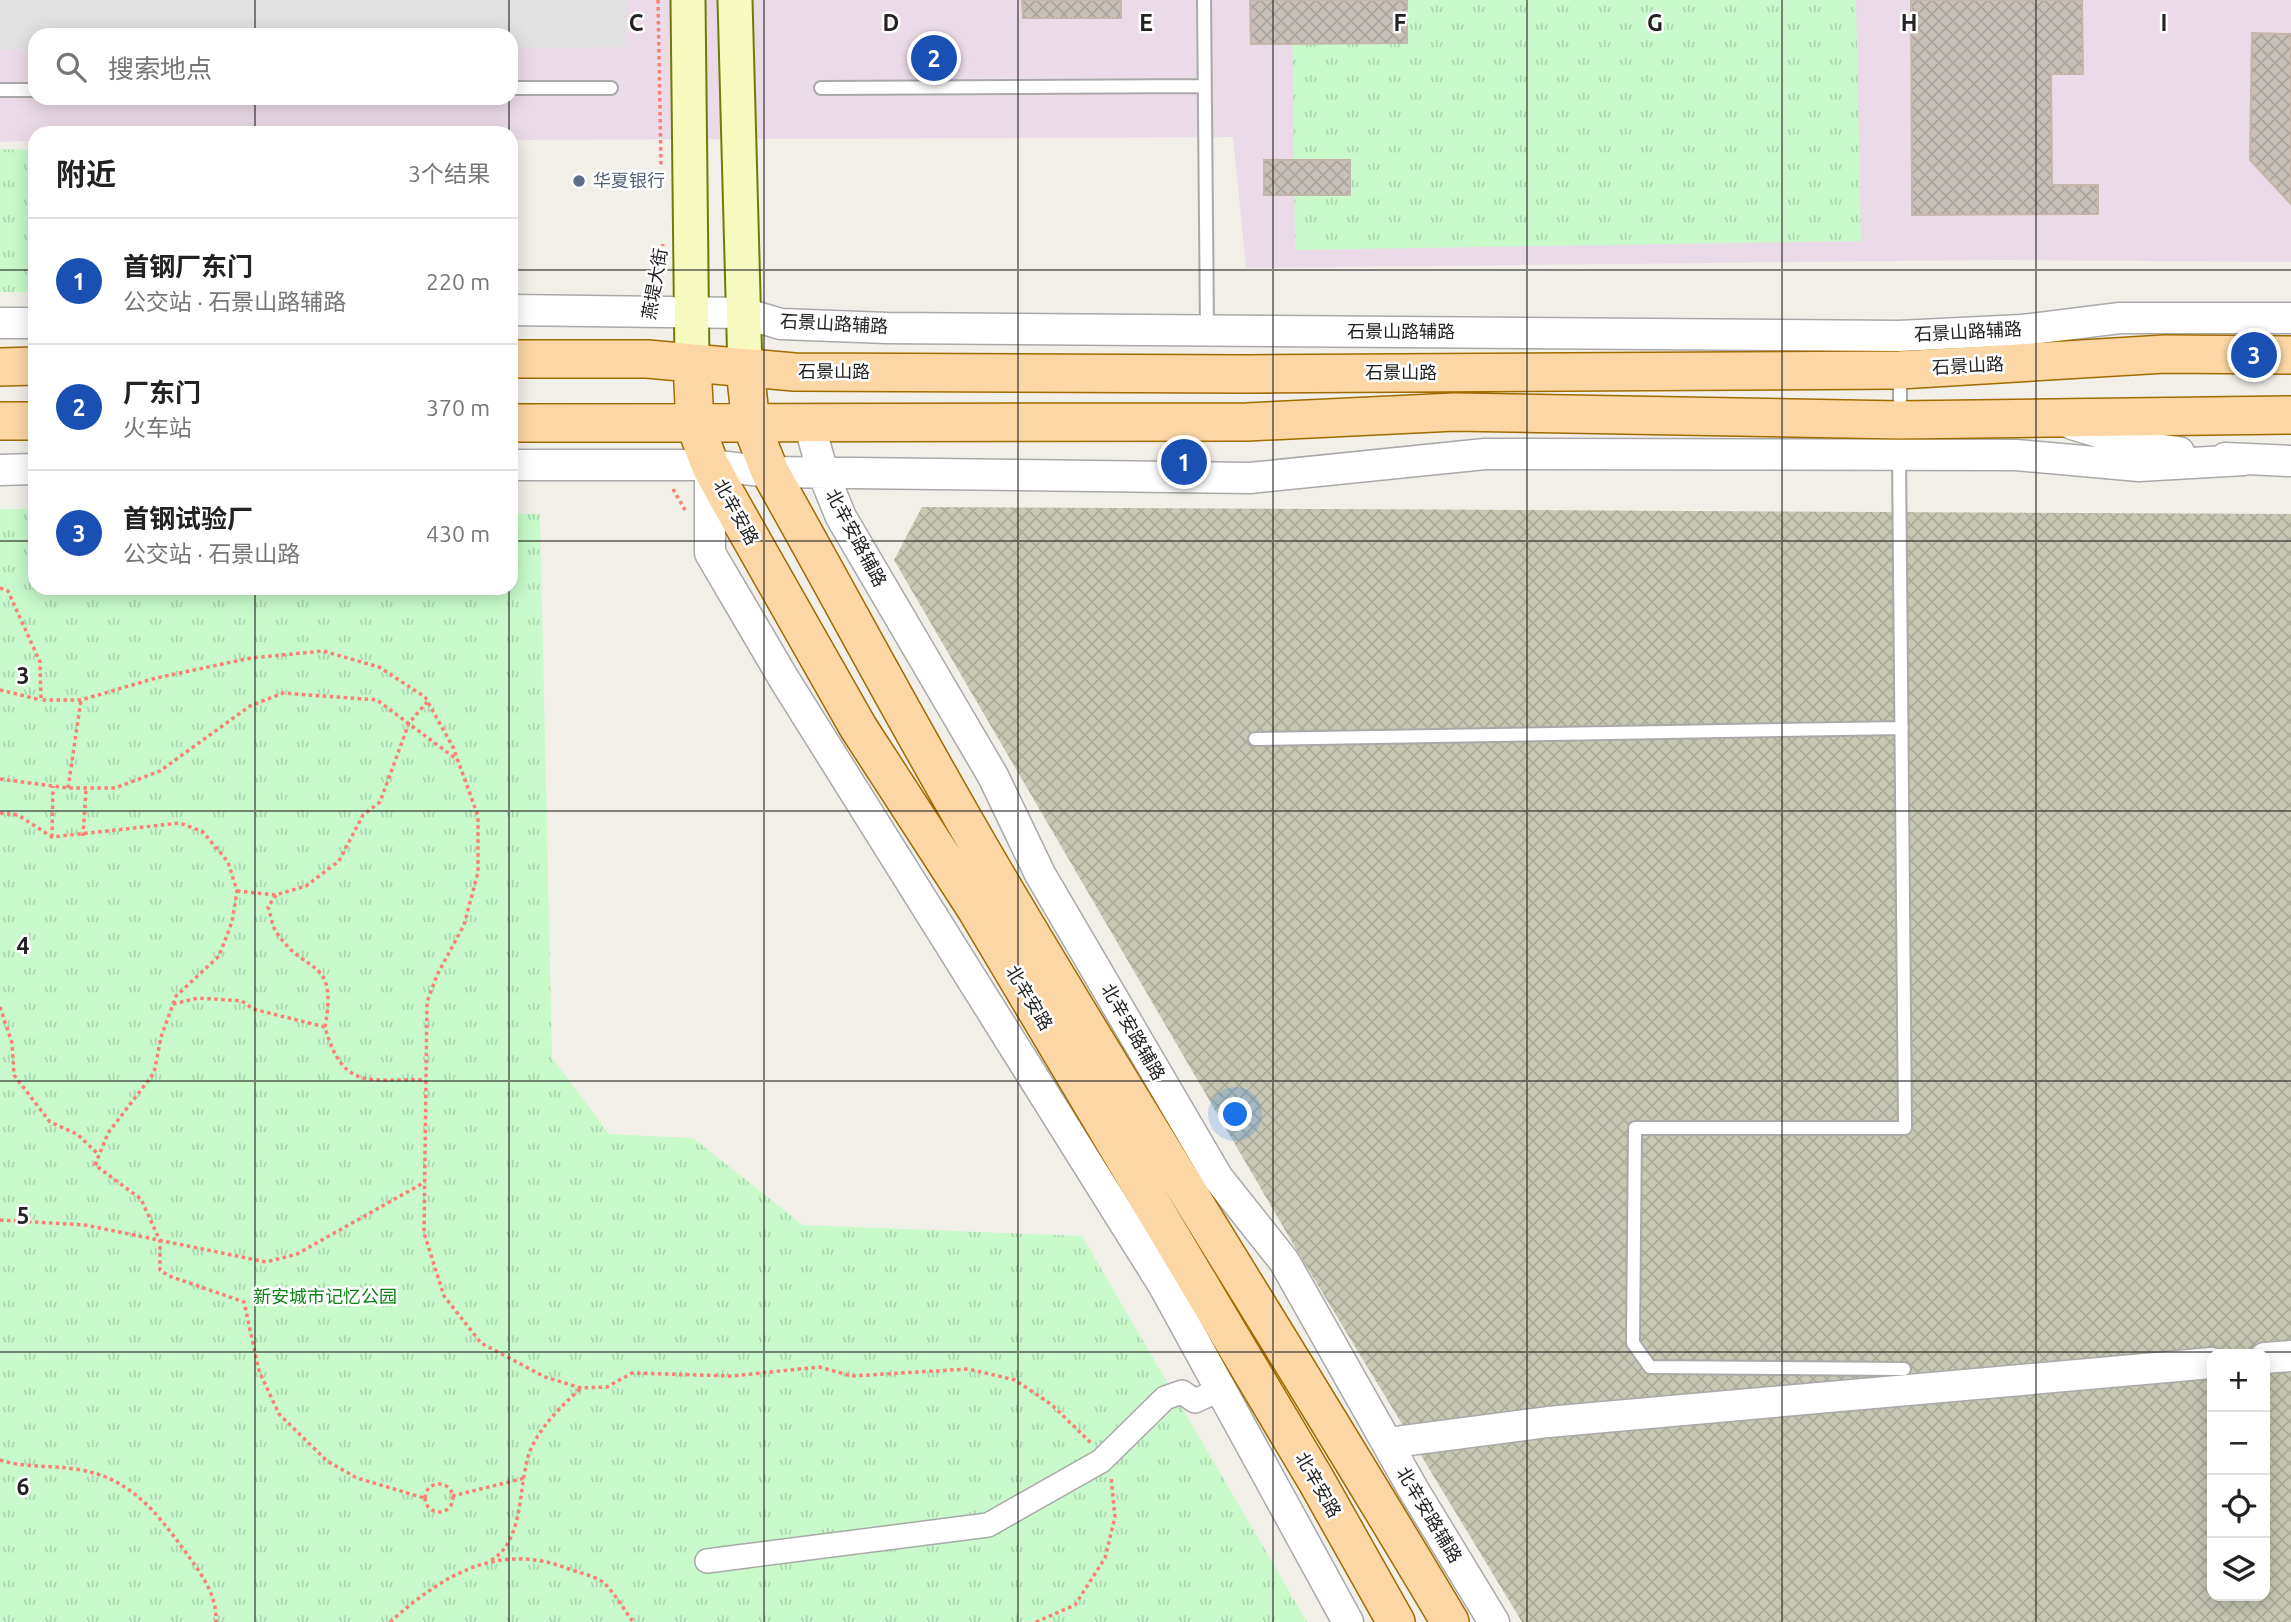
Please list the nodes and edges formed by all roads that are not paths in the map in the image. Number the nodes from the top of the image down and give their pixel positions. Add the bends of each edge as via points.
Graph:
1 (688, 0) edge
2 (735, 0) edge
3 (1203, 0) edge
4 (1204, 86) junction
5 (611, 88) dead end
6 (821, 88) dead end
7 (518, 89) edge
8 (0, 90) edge
9 (28, 90) edge
10 (518, 310) edge
11 (743, 313) junction
12 (693, 314) junction
13 (2291, 318) edge
14 (0, 323) edge
15 (28, 323) edge
16 (1207, 331) junction
17 (1900, 353) junction
18 (2291, 355) edge
19 (518, 359) edge
20 (692, 365) junction
21 (28, 366) edge
22 (0, 367) edge
23 (745, 369) junction
24 (1455, 411) junction
25 (2291, 415) edge
26 (2047, 417) junction
27 (0, 421) edge
28 (28, 421) edge
29 (518, 423) edge
30 (809, 423) junction
31 (695, 424) junction
32 (751, 424) junction
33 (1899, 436) junction
34 (1595, 454) junction
35 (2244, 460) junction
36 (2291, 461) edge
37 (518, 465) edge
38 (710, 465) junction
39 (28, 469) edge
40 (0, 470) edge
41 (770, 472) junction
42 (823, 472) junction
43 (1902, 728) junction
44 (1255, 739) dead end
45 (1080, 941) junction
46 (1104, 1057) junction
47 (1158, 1215) junction
48 (1164, 1286) junction
49 (2291, 1356) edge
50 (2270, 1358) edge
51 (2207, 1363) edge
52 (1904, 1369) dead end
53 (1219, 1390) junction
54 (1387, 1443) junction
55 (707, 1561) dead end
56 (1348, 1622) edge
57 (1396, 1622) edge
58 (1450, 1622) edge
59 (1494, 1622) edge

1 - 12 main road, 燕堤大街
2 - 11 main road
3 - 4 lane
4 - 6 lane
4 - 16 lane
5 - 7 lane
8 - 9 lane
10 - 12 street, 石景山路辅路
11 - 12 street, 石景山路辅路
11 - 16 street, 石景山路辅路 via 781,324
11 - 23 main road
12 - 20 main road, 燕堤大街
13 - 17 street, 石景山路辅路 via 2120,318 2022,330
14 - 15 street
16 - 17 street, 石景山路辅路
17 - 18 main road, 石景山路
17 - 23 main road, 石景山路 via 1233,374
17 - 33 lane
19 - 20 main road, 石景山路 via 646,359
20 - 23 main road, 石景山路
20 - 31 main road, 北辛安路
21 - 22 main road
23 - 32 main road, 北辛安路
24 - 30 main road via 1247,422
24 - 33 main road
24 - 34 street
25 - 26 main road
26 - 33 main road
26 - 35 street via 2156,449
27 - 28 main road
29 - 31 main road
30 - 32 main road
30 - 42 street, 北辛安路辅路
31 - 32 main road
31 - 38 main road, 北辛安路
32 - 41 main road, 北辛安路
33 - 34 street
33 - 35 street via 2015,455 2138,466
33 - 43 lane
34 - 42 street via 1485,454 1250,478
35 - 36 street
37 - 38 street
38 - 41 street
38 - 47 main road, 北辛安路 via 858,727 976,909
38 - 48 street via 710,553
39 - 40 street
41 - 42 street
41 - 46 main road, 北辛安路 via 1007,895
42 - 45 street, 北辛安路辅路 via 841,517 993,776 1040,874
43 - 44 lane
43 - 52 lane via 1905,1128 1635,1128 1633,1343 1650,1367
45 - 46 street
45 - 54 street, 北辛安路辅路 via 1219,1178 1284,1261
46 - 58 main road, 北辛安路 via 1319,1401
47 - 48 street
47 - 57 main road, 北辛安路
48 - 53 street
49 - 50 street
51 - 54 street via 1562,1420
53 - 55 street via 1195,1401 1181,1392 1165,1398 1101,1461 988,1525
53 - 56 street
54 - 59 street, 北辛安路辅路

